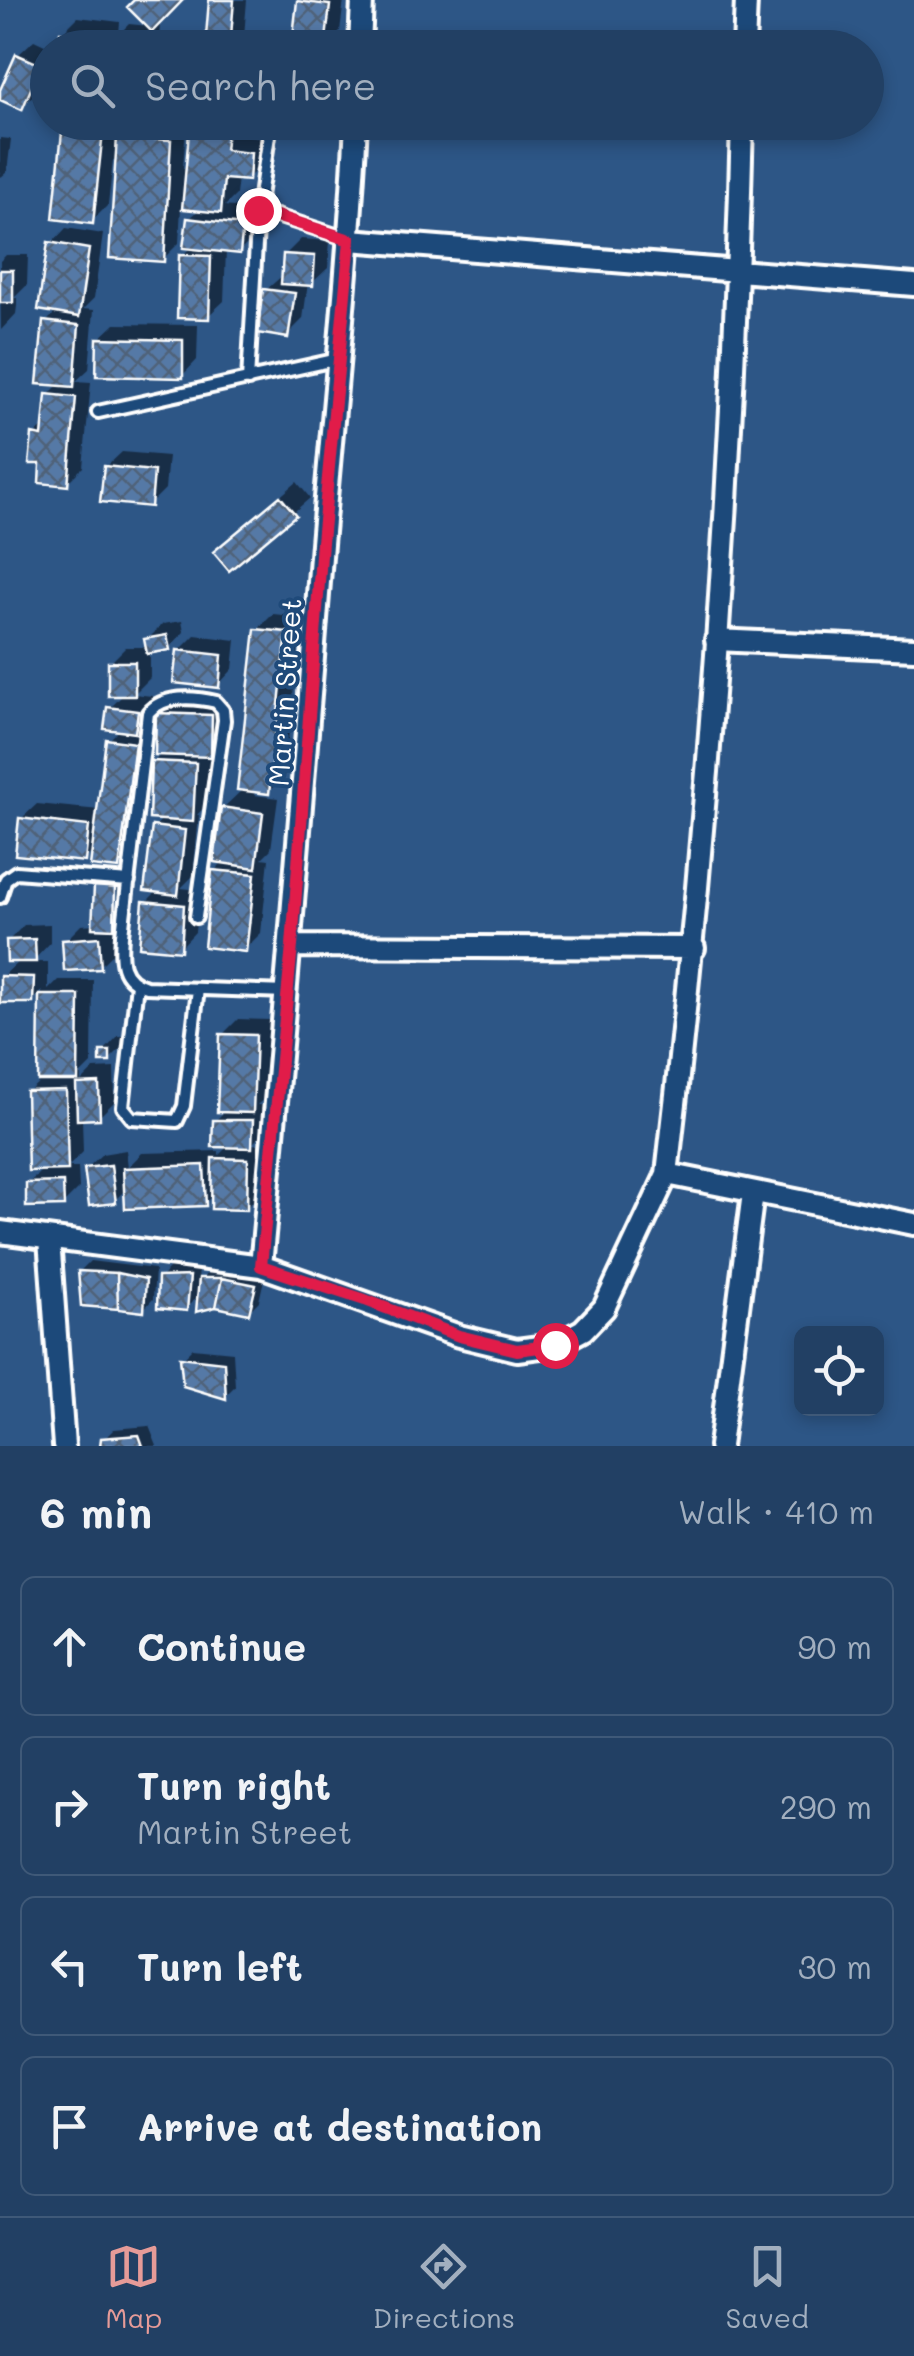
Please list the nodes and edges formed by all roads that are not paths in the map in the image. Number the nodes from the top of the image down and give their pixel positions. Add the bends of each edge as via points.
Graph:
1 (362, 0) edge
2 (746, 0) edge
3 (361, 30) edge
4 (745, 30) edge
5 (268, 140) edge
6 (355, 140) edge
7 (742, 140) edge
8 (258, 210) junction
9 (350, 240) junction
10 (738, 274) junction
11 (914, 285) edge
12 (339, 359) junction
13 (248, 380) junction
14 (98, 412) dead end
15 (716, 640) junction
16 (914, 649) edge
17 (129, 882) junction
18 (0, 897) edge
19 (196, 917) dead end
20 (292, 946) junction
21 (694, 948) junction
22 (137, 984) junction
23 (198, 989) junction
24 (288, 992) junction
25 (667, 1174) junction
26 (752, 1192) junction
27 (914, 1224) edge
28 (0, 1232) edge
29 (49, 1239) junction
30 (261, 1266) junction
31 (64, 1446) edge
32 (720, 1446) edge

1 - 3 street
2 - 4 street
5 - 8 lane
6 - 9 street, Martin Street
7 - 10 street
8 - 9 lane
8 - 13 lane
9 - 10 street
9 - 12 street, Martin Street
10 - 11 street
10 - 15 street
12 - 13 lane
12 - 20 street, Martin Street
13 - 14 lane
15 - 16 street
15 - 21 street
17 - 18 lane via 16,872 6,878
17 - 19 lane via 148,713 170,700 216,702 224,720 222,746
17 - 22 lane via 120,959
20 - 21 street
20 - 24 street, Martin Street
21 - 25 street
22 - 23 lane
22 - 23 lane via 122,1102 132,1118 168,1123 177,1121 184,1106
23 - 24 lane
24 - 30 street, Martin Street
25 - 26 street
25 - 30 street via 604,1308 555,1345 517,1350 459,1336
26 - 27 street
26 - 32 street
28 - 29 street
29 - 30 street
29 - 31 street

